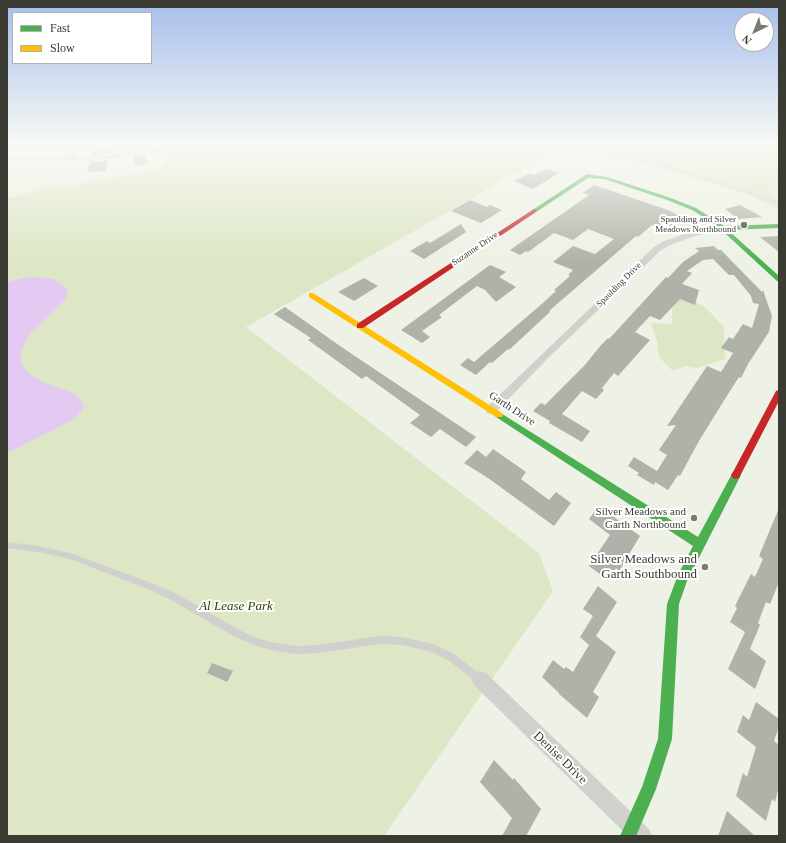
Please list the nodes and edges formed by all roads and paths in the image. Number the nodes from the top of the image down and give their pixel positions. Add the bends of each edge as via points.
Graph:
1 (573, 184) edge
2 (624, 184) edge
3 (779, 226) edge
4 (723, 228) junction
5 (779, 280) edge
6 (311, 295) dead end
7 (360, 326) junction
8 (779, 393) edge
9 (491, 410) junction
10 (700, 544) junction
11 (7, 546) edge
12 (480, 679) joint
13 (634, 833) edge

1 - 7 street, Suzanne Drive
2 - 4 street, Suzanne Drive via 678,202 703,214
3 - 4 street, Spaulding Drive
4 - 5 street
4 - 9 street, Spaulding Drive via 686,236 657,249
6 - 7 street, Garth Drive
7 - 9 street, Garth Drive
8 - 10 street
9 - 10 street, Garth Drive
10 - 13 street via 682,579 673,604 665,739
11 - 12 lane via 70,556 149,586 256,642 296,650 381,640 402,641 433,648 451,657
12 - 13 street, Denise Drive

